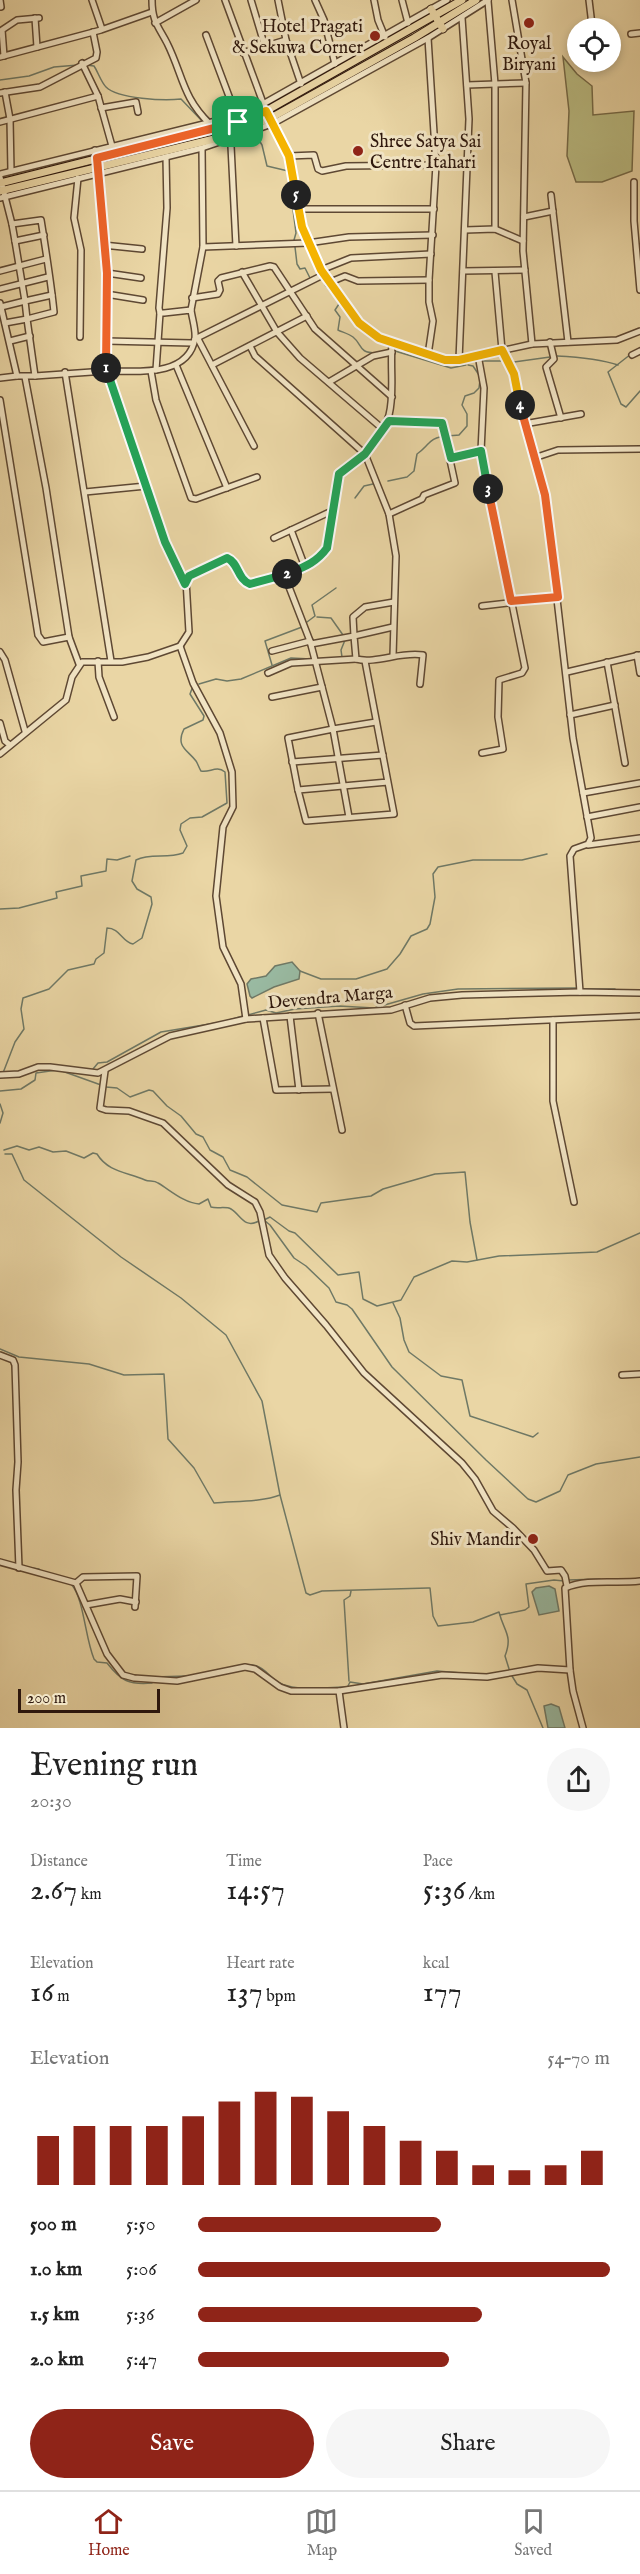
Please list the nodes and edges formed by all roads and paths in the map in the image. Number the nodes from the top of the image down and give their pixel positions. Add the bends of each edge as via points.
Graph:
1 (92, 0) edge
2 (152, 0) edge
3 (196, 0) edge
4 (225, 0) edge
5 (252, 0) edge
6 (278, 0) edge
7 (315, 0) edge
8 (374, 0) edge
9 (402, 0) edge
10 (447, 0) edge
11 (462, 0) edge
12 (476, 0) edge
13 (488, 0) edge
14 (512, 0) edge
15 (589, 0) edge
16 (152, 12) junction
17 (462, 18) junction
18 (591, 18) edge
19 (437, 19) junction
20 (154, 23) junction
21 (408, 23) junction
22 (102, 29) junction
23 (93, 32) junction
24 (640, 33) edge
25 (632, 34) dead end
26 (206, 35) dead end
27 (385, 37) junction
28 (428, 38) junction
29 (286, 40) junction
30 (264, 46) junction
31 (37, 47) junction
32 (243, 53) junction
33 (2, 56) edge
34 (82, 63) junction
35 (335, 64) junction
36 (526, 83) junction
37 (301, 84) junction
38 (495, 84) junction
39 (467, 85) junction
40 (2, 93) edge
41 (98, 96) junction
42 (101, 108) junction
43 (138, 112) dead end
44 (236, 115) junction
45 (268, 115) junction
46 (10, 119) junction
47 (0, 122) edge
48 (210, 127) junction
49 (221, 141) junction
50 (125, 143) junction
51 (112, 146) junction
52 (187, 148) junction
53 (202, 148) junction
54 (95, 150) junction
55 (128, 151) junction
56 (289, 156) junction
57 (166, 157) junction
58 (98, 165) junction
59 (436, 165) junction
60 (11, 171) junction
61 (78, 178) junction
62 (633, 182) dead end
63 (1, 186) edge
64 (551, 195) dead end
65 (298, 209) junction
66 (434, 209) junction
67 (553, 211) junction
68 (637, 213) edge
69 (524, 217) junction
70 (12, 224) junction
71 (495, 229) junction
72 (465, 230) junction
73 (44, 235) junction
74 (433, 235) junction
75 (15, 241) junction
76 (524, 241) junction
77 (308, 243) junction
78 (103, 245) junction
79 (236, 246) junction
80 (203, 247) junction
81 (142, 249) dead end
82 (431, 254) junction
83 (46, 259) junction
84 (19, 266) junction
85 (525, 270) junction
86 (0, 271) edge
87 (242, 272) junction
88 (322, 272) junction
89 (463, 272) junction
90 (495, 272) junction
91 (107, 273) junction
92 (48, 277) junction
93 (141, 278) dead end
94 (429, 280) junction
95 (22, 283) junction
96 (328, 283) junction
97 (0, 289) edge
98 (640, 290) edge
99 (291, 291) junction
100 (106, 294) junction
101 (52, 295) junction
102 (192, 298) junction
103 (143, 300) dead end
104 (25, 301) junction
105 (1, 305) edge
106 (262, 306) junction
107 (191, 310) junction
108 (160, 313) junction
109 (307, 316) junction
110 (27, 319) junction
111 (5, 323) junction
112 (640, 331) edge
113 (276, 332) junction
114 (30, 336) junction
115 (81, 337) dead end
116 (195, 340) junction
117 (10, 341) junction
118 (106, 341) junction
119 (157, 342) junction
120 (550, 342) junction
121 (568, 342) junction
122 (392, 343) junction
123 (532, 344) junction
124 (250, 346) junction
125 (502, 350) junction
126 (640, 351) edge
127 (392, 352) junction
128 (428, 355) junction
129 (478, 355) junction
130 (632, 355) dead end
131 (459, 360) junction
132 (176, 365) junction
133 (212, 365) junction
134 (355, 366) junction
135 (106, 370) junction
136 (153, 371) junction
137 (65, 372) junction
138 (17, 376) junction
139 (35, 376) junction
140 (25, 377) junction
141 (0, 378) edge
142 (329, 382) junction
143 (392, 398) junction
144 (0, 400) edge
145 (581, 414) dead end
146 (561, 418) junction
147 (389, 421) junction
148 (524, 424) junction
149 (384, 430) junction
150 (254, 446) dead end
151 (640, 449) edge
152 (481, 451) junction
153 (365, 454) junction
154 (451, 458) junction
155 (534, 458) junction
156 (257, 477) dead end
157 (146, 486) junction
158 (227, 488) junction
159 (85, 492) junction
160 (334, 510) junction
161 (389, 514) junction
162 (291, 530) junction
163 (274, 538) dead end
164 (305, 567) junction
165 (284, 574) junction
166 (185, 584) junction
167 (558, 597) junction
168 (511, 601) junction
169 (394, 602) junction
170 (482, 606) dead end
171 (393, 627) junction
172 (354, 636) junction
173 (69, 638) junction
174 (310, 642) junction
175 (180, 646) junction
176 (272, 651) dead end
177 (0, 652) edge
178 (639, 655) edge
179 (393, 656) junction
180 (356, 659) junction
181 (98, 661) junction
182 (111, 661) junction
183 (365, 661) junction
184 (607, 662) junction
185 (316, 663) junction
186 (79, 664) junction
187 (567, 672) junction
188 (268, 673) dead end
189 (640, 673) edge
190 (420, 684) dead end
191 (322, 687) junction
192 (272, 697) dead end
193 (615, 705) junction
194 (570, 715) junction
195 (114, 717) dead end
196 (376, 722) junction
197 (0, 723) edge
198 (333, 729) junction
199 (25, 731) junction
200 (10, 745) junction
201 (482, 753) dead end
202 (0, 754) edge
203 (383, 755) junction
204 (339, 759) junction
205 (292, 762) junction
206 (625, 763) dead end
207 (388, 782) junction
208 (640, 783) edge
209 (344, 787) junction
210 (298, 790) junction
211 (583, 793) junction
212 (640, 807) edge
213 (349, 817) junction
214 (587, 817) junction
215 (640, 838) edge
216 (585, 846) junction
217 (580, 992) junction
218 (640, 993) edge
219 (405, 1005) junction
220 (318, 1013) junction
221 (290, 1016) junction
222 (640, 1016) edge
223 (263, 1018) junction
224 (246, 1019) junction
225 (553, 1020) junction
226 (105, 1071) junction
227 (0, 1075) edge
228 (333, 1089) junction
229 (299, 1090) junction
230 (342, 1130) dead end
231 (574, 1202) dead end
232 (0, 1355) edge
233 (640, 1374) edge
234 (622, 1375) dead end
235 (0, 1562) edge
236 (19, 1568) junction
237 (640, 1581) edge
238 (567, 1582) junction
239 (75, 1583) junction
240 (86, 1605) junction
241 (570, 1670) junction
242 (339, 1690) junction
243 (344, 1728) edge
244 (583, 1728) edge

1 - 22 street
2 - 16 street
3 - 20 street
4 - 32 street
5 - 30 street
6 - 29 street
7 - 35 street
8 - 27 street
9 - 21 street
10 - 19 street
11 - 19 main road
12 - 19 main road
13 - 17 street
13 - 38 street
14 - 36 street
15 - 18 street
16 - 20 street
16 - 22 street
17 - 19 street
17 - 39 street
19 - 21 street
19 - 28 street
19 - 45 main road
20 - 48 street via 167,44 187,96
21 - 27 street
22 - 23 street
23 - 31 street
23 - 34 street via 98,56
24 - 25 street
26 - 44 street
27 - 35 street
28 - 45 street
28 - 59 street
29 - 30 street
29 - 37 street
30 - 32 street
31 - 33 street
31 - 33 street via 37,18 17,20 2,30
32 - 45 street
34 - 40 street via 40,87
34 - 41 street
35 - 37 street
36 - 38 street
36 - 69 street
37 - 45 street
38 - 39 street
38 - 71 street
39 - 72 street
40 - 46 street
41 - 42 street
41 - 46 street
42 - 43 street via 136,102
42 - 51 street
44 - 45 street
44 - 48 street
45 - 48 main road
45 - 49 main road
45 - 56 street
46 - 47 street
46 - 60 street
48 - 50 street
48 - 55 main road
49 - 52 main road
49 - 53 street
49 - 79 street
50 - 51 street
50 - 55 main road
51 - 54 street
52 - 53 street
52 - 57 street
52 - 58 main road
53 - 80 street
54 - 58 street
54 - 60 street
55 - 58 main road
56 - 59 street via 314,155 322,171 346,166
56 - 65 street
57 - 58 street
57 - 108 street
58 - 61 street
58 - 63 main road
58 - 78 street
59 - 66 street
60 - 63 street
61 - 63 street
61 - 115 street via 74,218 81,250
62 - 68 street
63 - 70 street
64 - 67 street
65 - 66 street
65 - 77 street
66 - 74 street
67 - 69 street
67 - 121 street
68 - 98 street
69 - 76 street
70 - 73 street via 41,220
70 - 75 street
71 - 72 street
71 - 76 street
72 - 89 street
73 - 75 street
73 - 83 street
74 - 77 street via 349,237
74 - 82 street
75 - 84 street
76 - 85 street
77 - 79 street
77 - 88 street
78 - 81 street
78 - 91 street
79 - 80 street
80 - 102 street
82 - 88 street via 351,258
82 - 94 street
83 - 84 street
83 - 92 street
84 - 86 street
84 - 95 street
85 - 90 street
85 - 123 street
87 - 99 street via 274,267
87 - 102 street via 219,279 218,294
87 - 106 street
88 - 96 street
88 - 99 street
89 - 90 street
89 - 131 street
90 - 125 street
91 - 93 street
91 - 100 street
92 - 95 street
92 - 101 street
94 - 96 street via 358,281 345,276
94 - 128 street via 433,321
95 - 97 street
95 - 104 street
96 - 122 street via 359,323
99 - 106 street
99 - 109 street
100 - 103 street
100 - 118 street
101 - 104 street
101 - 110 street via 54,312
102 - 107 street
104 - 105 street
104 - 110 street
105 - 111 street
106 - 113 street
106 - 116 street
107 - 108 street
107 - 116 street
108 - 119 street
109 - 113 street
109 - 134 street via 315,329
110 - 111 street
110 - 114 street
111 - 117 street
112 - 121 street via 617,340
113 - 124 street
113 - 142 street
114 - 117 street
114 - 139 street
116 - 119 street
116 - 132 street via 190,354
116 - 133 street
117 - 138 street
118 - 119 street
118 - 135 street
119 - 136 street
120 - 121 street
120 - 123 street
120 - 146 street via 554,358 546,367
122 - 127 street
122 - 128 street
123 - 125 street
124 - 133 street
124 - 153 street via 255,356
125 - 129 street
125 - 148 street via 514,374
126 - 130 street
127 - 134 street
127 - 143 street
128 - 131 street
129 - 131 street
129 - 152 street via 484,388
132 - 136 street
132 - 158 street
133 - 150 street
134 - 142 street
134 - 143 street
135 - 136 street
135 - 137 street
135 - 157 street
136 - 158 street via 156,400 188,494 196,499
137 - 139 street
137 - 159 street
138 - 140 street
138 - 141 street
139 - 140 street
140 - 173 street
142 - 149 street
143 - 147 street
144 - 173 street via 38,635 43,642
145 - 146 street
146 - 148 street
147 - 149 street
147 - 154 street via 439,422
148 - 155 street
149 - 153 street
151 - 155 street via 558,450
152 - 154 street
152 - 168 street
153 - 160 street via 339,474
153 - 161 street
154 - 161 street via 455,483
155 - 167 street via 545,495
156 - 158 street
157 - 159 street
157 - 166 street via 165,542
159 - 182 street
160 - 162 street
160 - 164 street via 327,548
161 - 169 street via 396,556
162 - 163 street
162 - 164 street
164 - 165 street
165 - 166 street via 250,584 227,558 189,576
165 - 174 street
166 - 175 street via 189,632
167 - 168 street
167 - 187 street
168 - 170 street
168 - 201 street via 524,670 499,680 498,717 503,749
169 - 171 street
169 - 172 street via 361,609 353,617
171 - 172 street
171 - 179 street
172 - 174 street
172 - 180 street
173 - 186 street
174 - 176 street
174 - 185 street
175 - 182 street via 148,657
175 - 224 street via 193,682 220,733 232,772 233,807 223,827 216,896 223,947 241,984
177 - 199 street
178 - 184 street
178 - 189 street
179 - 183 street
179 - 190 street via 423,655
180 - 183 street
180 - 185 street
181 - 182 street
181 - 186 street
181 - 195 street via 99,677
183 - 196 street
184 - 187 street
184 - 193 street
185 - 188 street via 291,663
185 - 191 street
186 - 199 street via 66,700
187 - 194 street
191 - 192 street
191 - 198 street
193 - 194 street
193 - 206 street
194 - 211 street
196 - 198 street
196 - 203 street
197 - 200 street
198 - 204 street
198 - 205 street via 288,738
199 - 200 street
200 - 202 street
203 - 204 street
203 - 207 street
204 - 205 street
204 - 209 street
205 - 210 street
207 - 209 street
207 - 213 street via 394,814
208 - 211 street
209 - 210 street
209 - 213 street
210 - 213 street via 306,821
211 - 214 street
212 - 214 street
214 - 216 street via 591,841
215 - 216 street
216 - 217 street via 574,849 570,856
217 - 218 street, Devendra Marga
217 - 219 street, Devendra Marga via 462,994
219 - 220 street, Devendra Marga via 370,1012
219 - 225 street via 414,1026
220 - 221 street, Devendra Marga
220 - 228 street
221 - 223 street, Devendra Marga
221 - 229 street
222 - 225 street
223 - 224 street, Devendra Marga
223 - 229 street via 274,1089
224 - 226 street, Devendra Marga via 170,1036
225 - 231 street via 553,1101
226 - 227 street via 50,1067
226 - 238 street via 101,1109 129,1111 163,1123 228,1185 255,1202 273,1263 352,1360 462,1463 493,1511 534,1550 547,1571 558,1569
228 - 229 street
228 - 230 street
232 - 236 street via 10,1358 15,1365
233 - 234 street
235 - 236 street
236 - 239 street
237 - 238 street
238 - 241 street
239 - 240 street
239 - 240 street via 83,1577 138,1576 136,1604 120,1599
240 - 242 street via 107,1654 117,1670 129,1677 177,1681 245,1667 255,1669 286,1690
241 - 242 street via 538,1668 503,1676 442,1675
241 - 244 street
242 - 243 street

